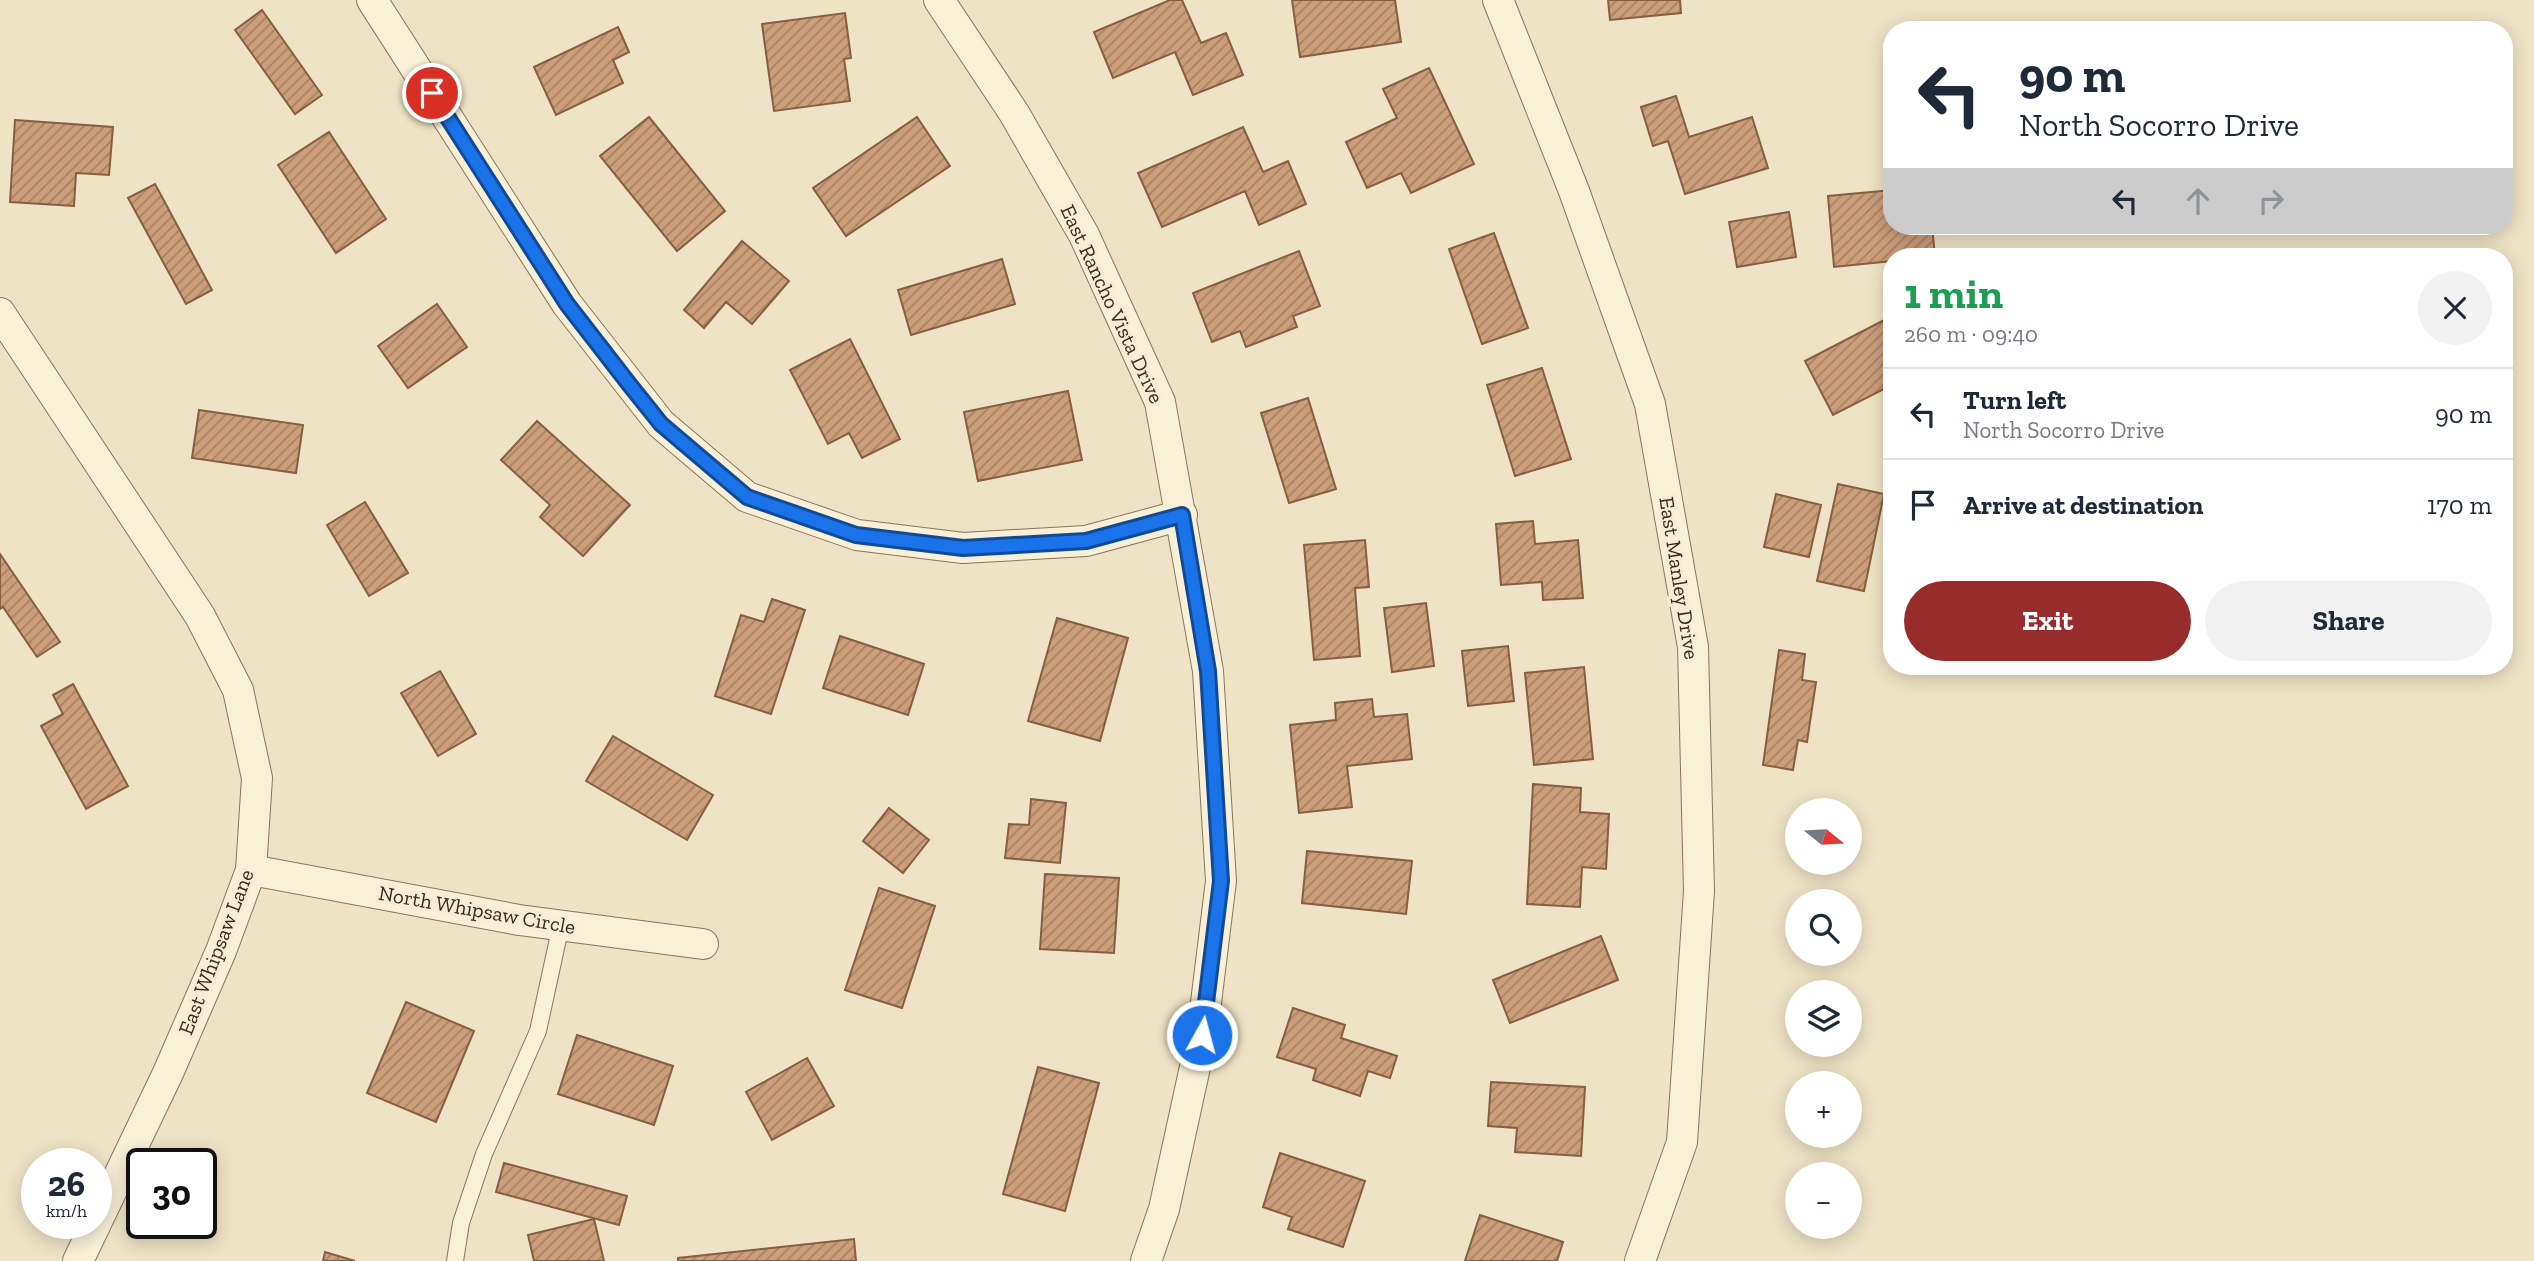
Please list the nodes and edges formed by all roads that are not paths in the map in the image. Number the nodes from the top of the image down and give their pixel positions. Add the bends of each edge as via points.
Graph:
1 (372, 0) edge
2 (939, 0) edge
3 (1498, 0) edge
4 (0, 313) edge
5 (1182, 515) junction
6 (251, 870) junction
7 (561, 925) junction
8 (703, 944) dead end
9 (78, 1261) edge
10 (455, 1261) edge
11 (1146, 1261) edge
12 (1640, 1261) edge

1 - 5 street via 567,304 661,424 747,497 856,535 963,548 1086,541
2 - 5 street, East Rancho Vista Drive via 1014,113 1084,234 1160,402
3 - 12 street, East Manley Drive via 1574,191 1650,404 1693,648 1699,891 1682,1142
4 - 6 street, East Whipsaw Lane via 200,616 237,690 257,778
5 - 11 street, East Rancho Vista Drive via 1208,671 1221,881 1202,1035 1164,1209
6 - 7 street, North Whipsaw Circle
6 - 9 street, East Whipsaw Lane via 168,1073
7 - 8 street, North Whipsaw Circle
7 - 10 lane via 538,1031 484,1154 461,1223

